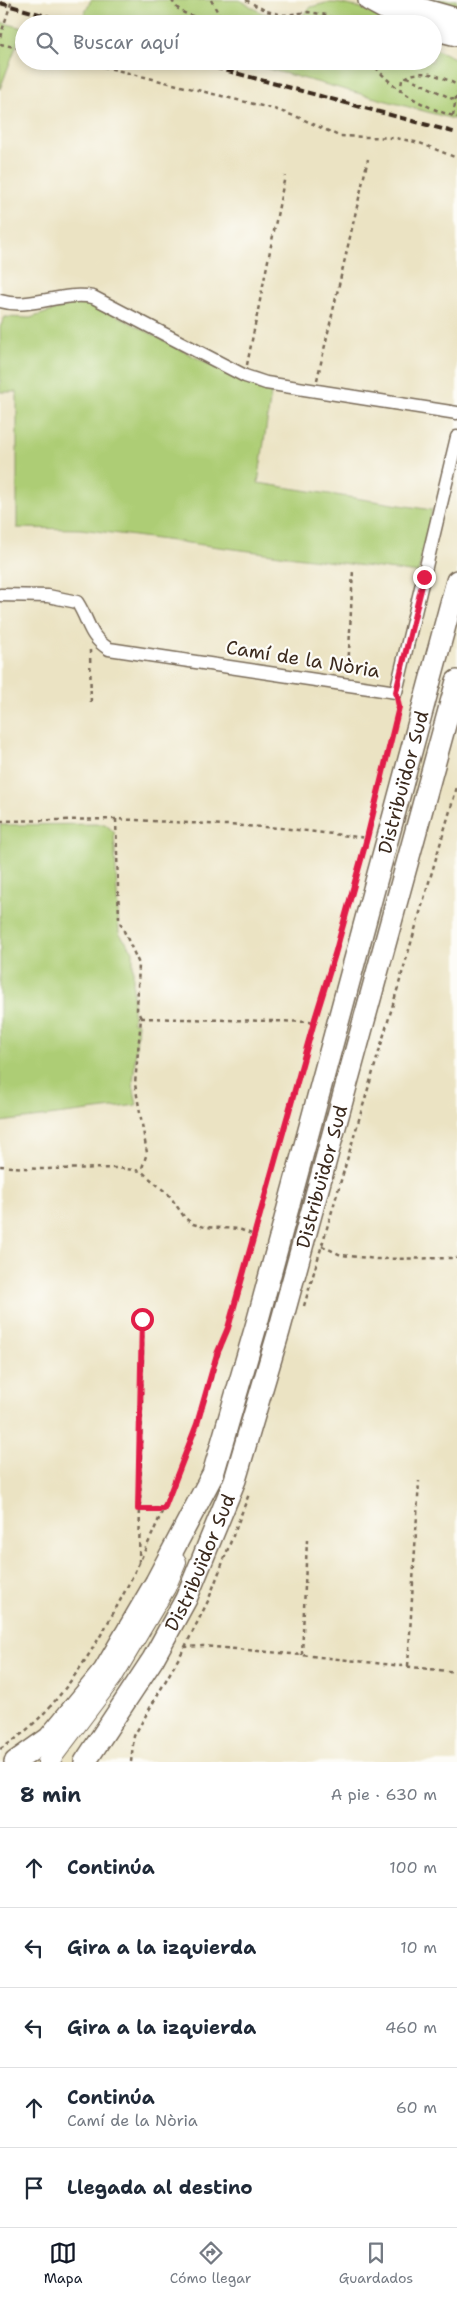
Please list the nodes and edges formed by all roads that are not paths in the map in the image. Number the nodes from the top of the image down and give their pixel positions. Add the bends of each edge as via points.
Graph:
1 (369, 0) edge
2 (399, 0) edge
3 (396, 15) edge
4 (457, 19) edge
5 (442, 31) edge
6 (457, 35) edge
7 (0, 301) edge
8 (457, 413) edge
9 (457, 438) edge
10 (457, 581) edge
11 (0, 595) edge
12 (457, 681) edge
13 (213, 1474) junction
14 (153, 1659) junction
15 (15, 1762) edge
16 (48, 1762) edge
17 (77, 1762) edge
18 (85, 1762) edge

1 - 3 highway
2 - 4 highway
5 - 6 highway
7 - 8 street via 23,305 82,295 93,297 245,376 266,383
9 - 11 street, Camí de la Nòria via 396,692 109,649 96,641 77,602 48,596
10 - 13 highway, Distribuïdor Sud via 257,1323
12 - 14 highway, Distribuïdor Sud via 279,1331 235,1480 186,1599
13 - 15 highway, Distribuïdor Sud via 104,1672 49,1738
13 - 16 main road via 165,1588 112,1677
14 - 17 main road
14 - 18 highway, Distribuïdor Sud

